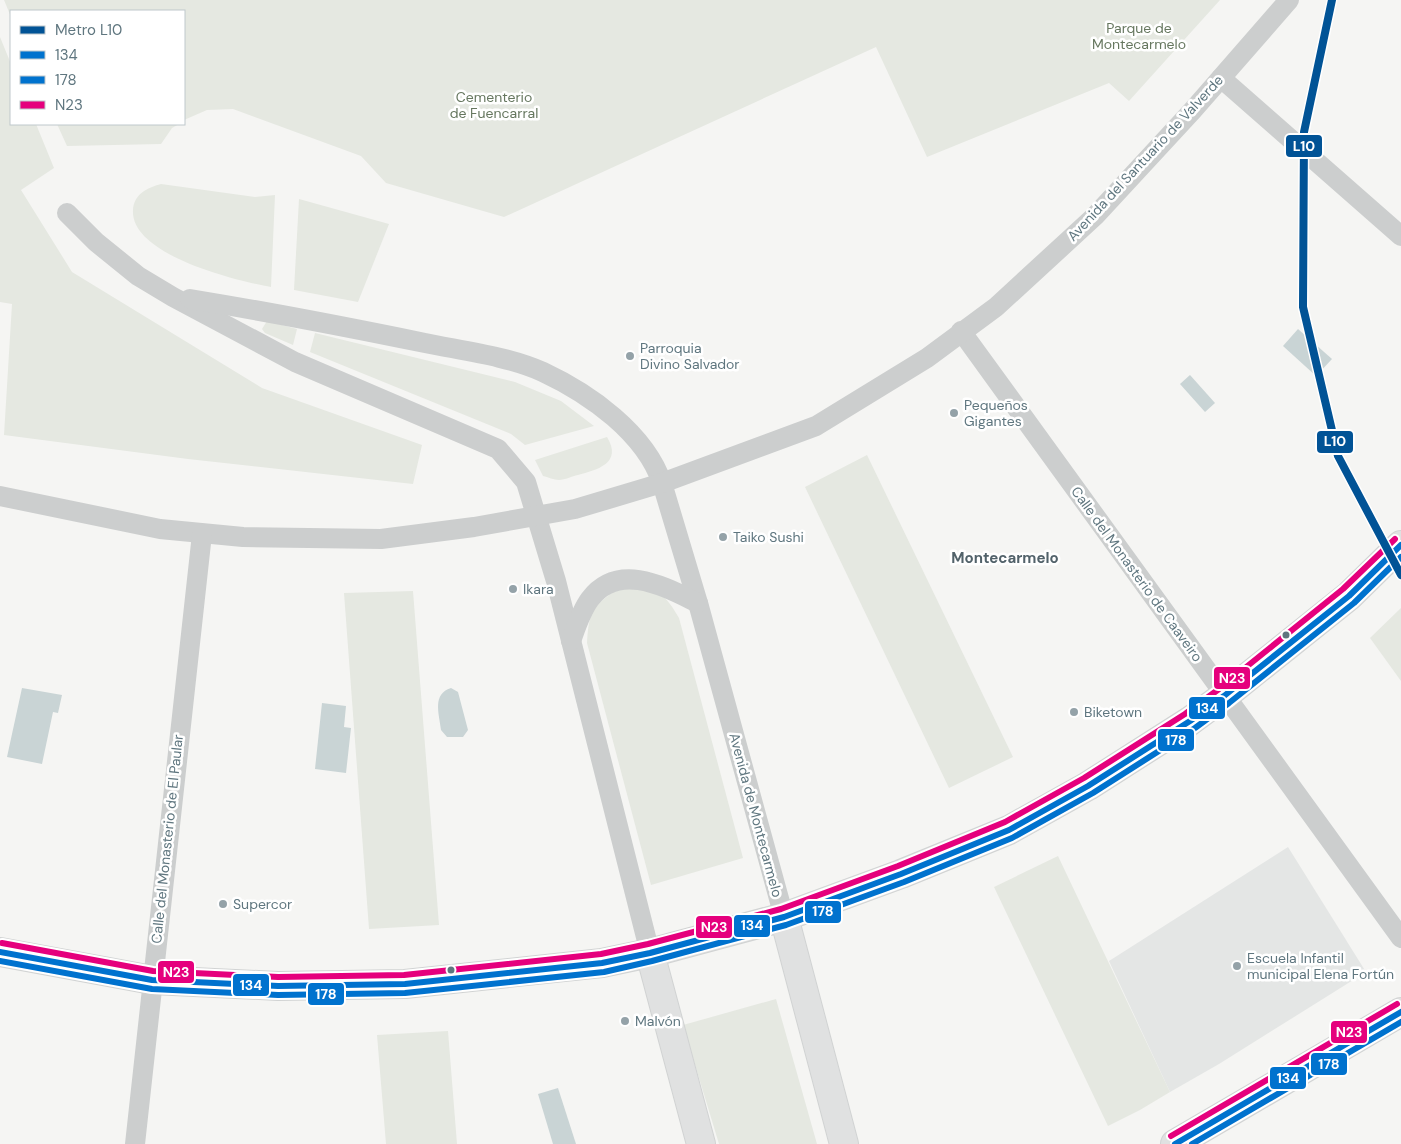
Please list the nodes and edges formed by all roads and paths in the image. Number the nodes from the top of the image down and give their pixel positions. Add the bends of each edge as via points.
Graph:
1 (1289, 0) edge
2 (1221, 78) junction
3 (67, 213) dead end
4 (1401, 236) edge
5 (173, 297) junction
6 (961, 331) junction
7 (662, 484) junction
8 (0, 496) edge
9 (538, 516) junction
10 (202, 534) junction
11 (1401, 545) edge
12 (698, 603) junction
13 (570, 641) junction
14 (1224, 696) junction
15 (784, 917) junction
16 (1401, 938) edge
17 (0, 952) edge
18 (650, 953) junction
19 (152, 980) junction
20 (1401, 1012) edge
21 (135, 1144) edge
22 (701, 1144) edge
23 (844, 1144) edge
24 (1175, 1144) edge

1 - 2 street, Avenida del Santuario de Valverde
2 - 4 street
2 - 6 street, Avenida del Santuario de Valverde via 1095,216 996,307
3 - 5 street via 138,276
5 - 7 street, Avenida de Montecarmelo via 309,319 507,360 542,372 576,390 623,425 657,468
5 - 9 street via 295,362 498,449 526,482
6 - 7 street, Avenida del Santuario de Valverde via 927,358 816,426
6 - 14 street, Calle del Monasterio de Caaveiro
7 - 9 street, Avenida del Santuario de Valverde
7 - 12 street, Avenida de Montecarmelo
8 - 10 street, Avenida del Santuario de Valverde via 160,529
9 - 10 street, Avenida del Santuario de Valverde via 381,539 290,539
9 - 13 street
10 - 19 street, Calle del Monasterio de El Paular
11 - 14 street via 1349,596
12 - 13 street via 660,584 632,578 607,584 582,611
12 - 15 street, Avenida de Montecarmelo
13 - 18 street
14 - 15 street via 1111,772 1009,830
14 - 16 street, Calle del Monasterio de Caaveiro
15 - 18 street
15 - 23 street, Avenida de Montecarmelo
17 - 19 street
18 - 19 street via 602,963 405,984 278,986
18 - 22 street
19 - 21 street, Calle del Monasterio de El Paular
20 - 24 street

